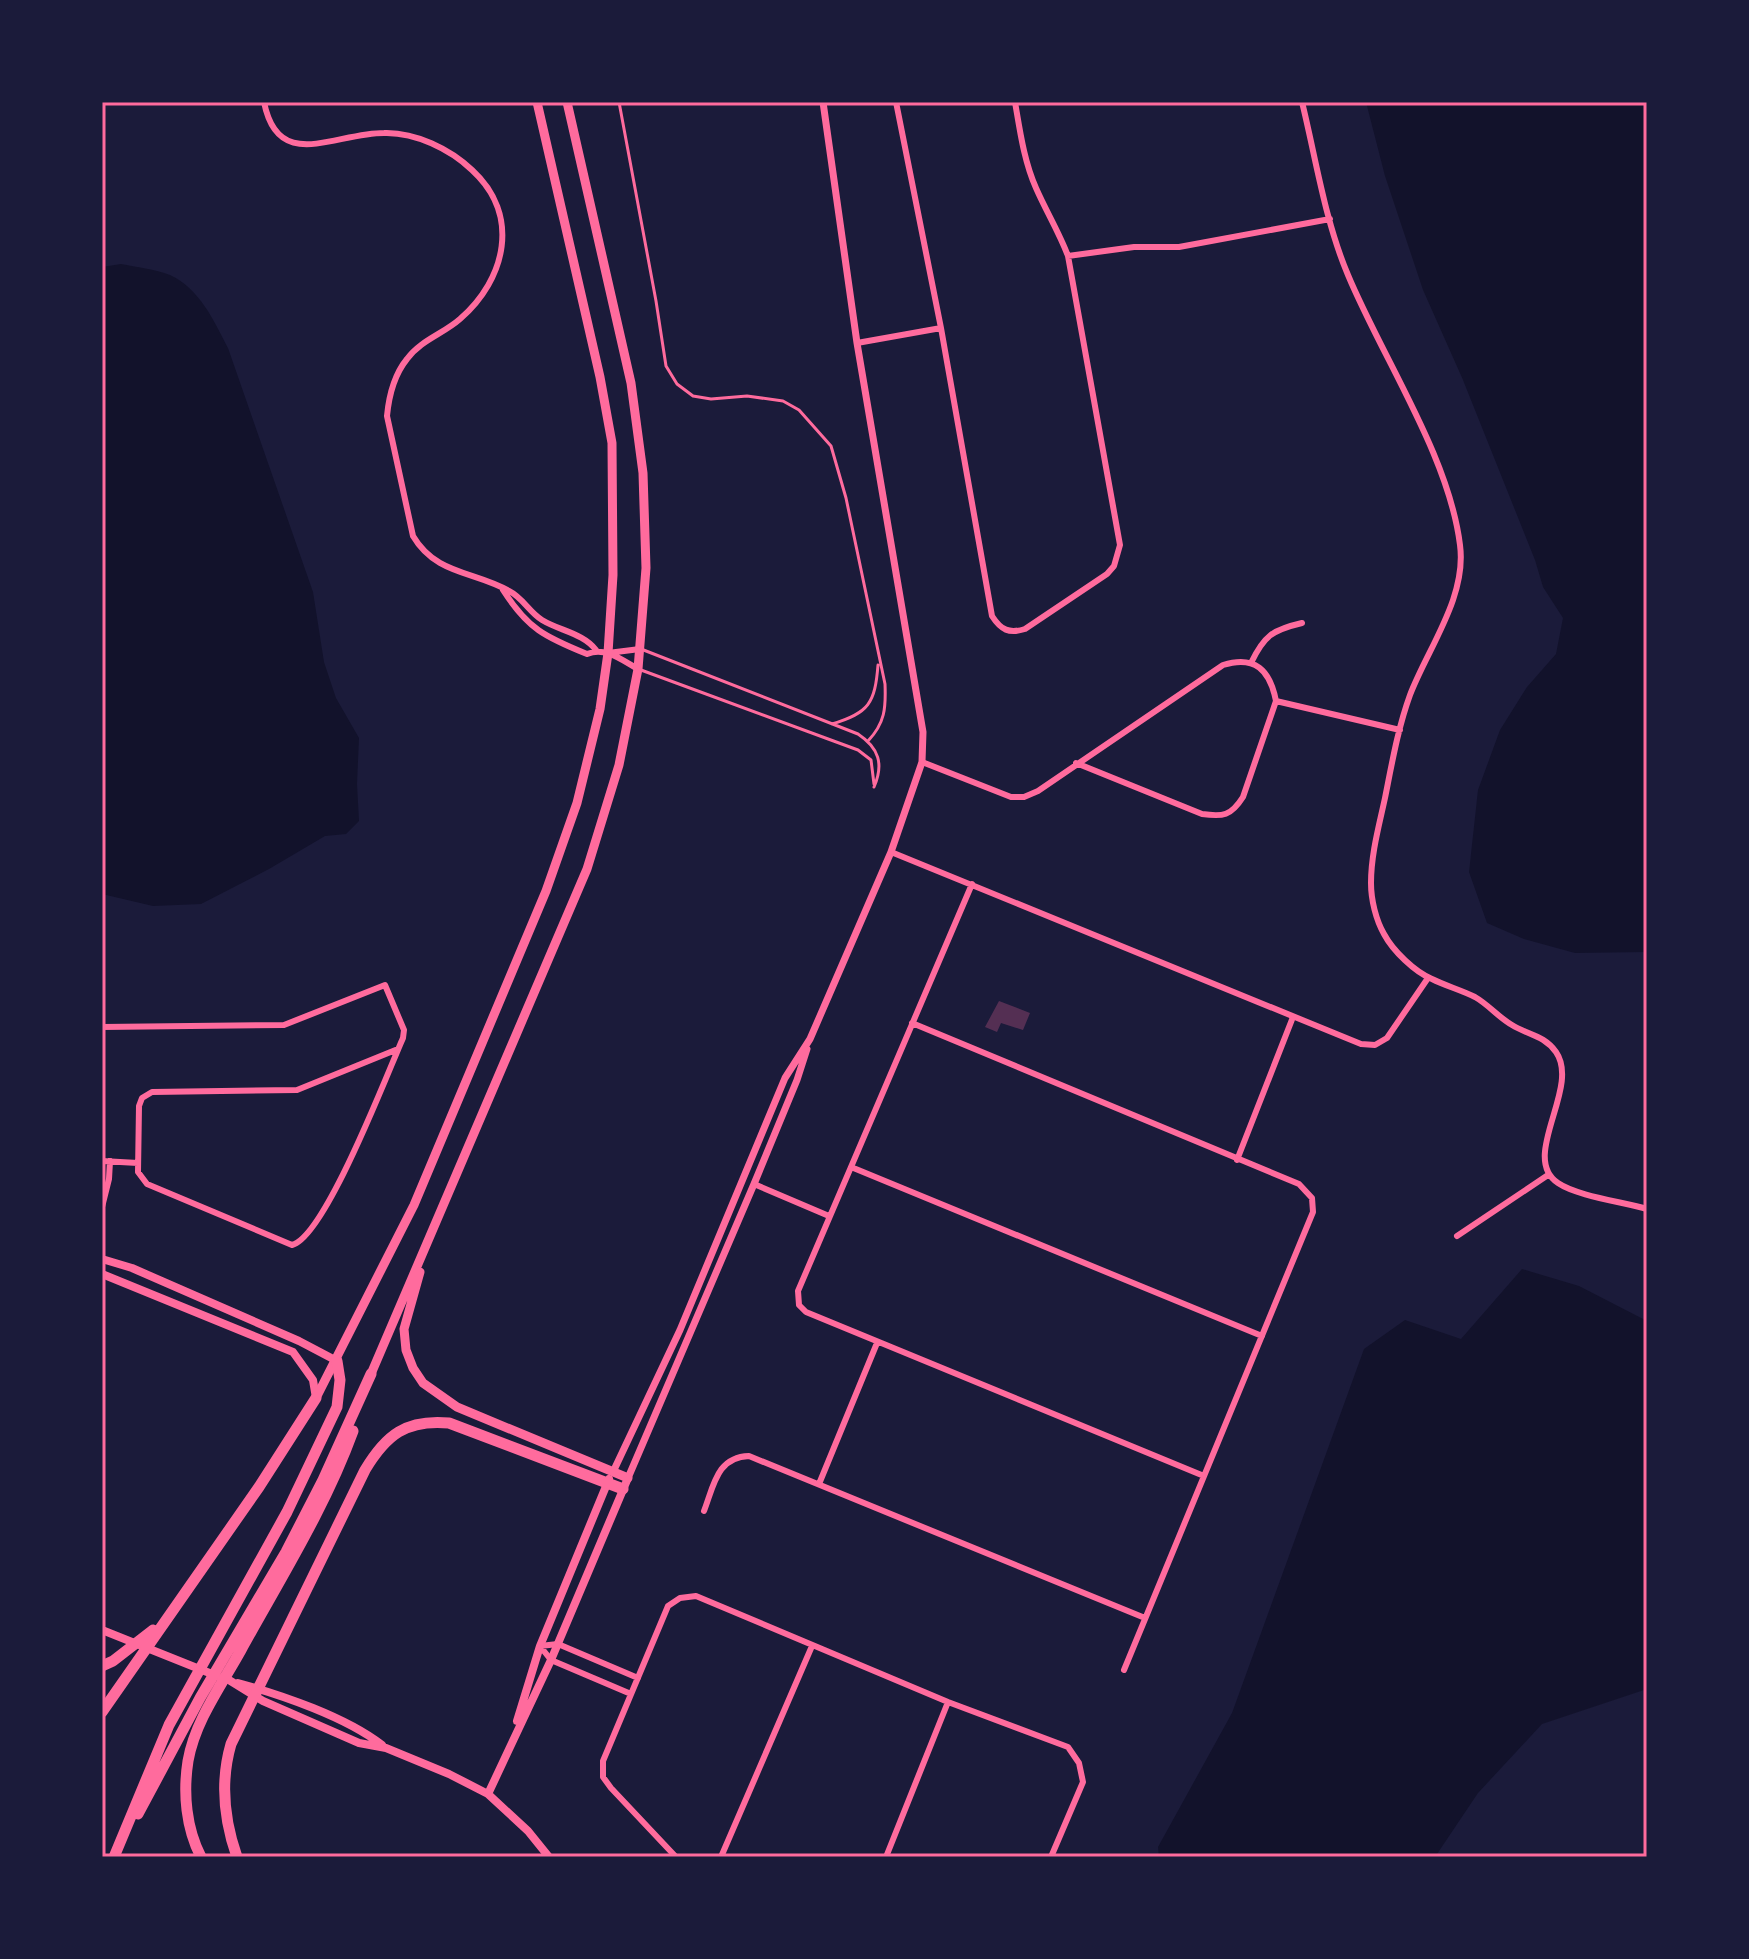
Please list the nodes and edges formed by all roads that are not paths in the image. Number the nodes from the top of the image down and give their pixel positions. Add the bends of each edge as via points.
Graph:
1 (264, 102) edge
2 (537, 102) edge
3 (567, 102) edge
4 (619, 102) edge
5 (823, 102) edge
6 (896, 102) edge
7 (1015, 102) edge
8 (1302, 102) edge
9 (1330, 219) junction
10 (1068, 256) junction
11 (941, 328) junction
12 (857, 343) junction
13 (501, 586) junction
14 (1302, 623) dead end
15 (640, 649) junction
16 (596, 650) junction
17 (608, 653) junction
18 (878, 661) junction
19 (1251, 663) junction
20 (638, 669) junction
21 (1276, 701) junction
22 (831, 724) junction
23 (1400, 730) junction
24 (868, 741) junction
25 (922, 762) junction
26 (1076, 763) junction
27 (891, 852) junction
28 (972, 884) junction
29 (1428, 978) junction
30 (1293, 1017) junction
31 (912, 1023) junction
32 (102, 1027) edge
33 (810, 1039) junction
34 (398, 1049) junction
35 (1237, 1160) junction
36 (106, 1161) edge
37 (138, 1163) junction
38 (851, 1167) junction
39 (1548, 1175) junction
40 (742, 1180) junction
41 (754, 1184) junction
42 (445, 1199) junction
43 (102, 1207) edge
44 (1647, 1209) edge
45 (829, 1216) junction
46 (1457, 1236) dead end
47 (102, 1259) edge
48 (102, 1274) edge
49 (1262, 1336) junction
50 (877, 1343) junction
51 (337, 1361) junction
52 (371, 1374) joint
53 (316, 1398) junction
54 (1204, 1476) junction
55 (610, 1477) junction
56 (626, 1484) junction
57 (819, 1484) junction
58 (704, 1511) dead end
59 (1145, 1618) junction
60 (162, 1623) junction
61 (102, 1630) edge
62 (558, 1644) junction
63 (540, 1646) junction
64 (812, 1646) junction
65 (590, 1658) junction
66 (551, 1660) junction
67 (108, 1664) edge
68 (1124, 1670) dead end
69 (583, 1673) junction
70 (638, 1678) junction
71 (631, 1694) junction
72 (206, 1700) junction
73 (948, 1702) junction
74 (102, 1712) edge
75 (509, 1748) junction
76 (488, 1794) junction
77 (115, 1857) edge
78 (201, 1857) edge
79 (237, 1857) edge
80 (549, 1857) edge
81 (676, 1857) edge
82 (721, 1857) edge
83 (886, 1857) edge
84 (1051, 1857) edge

1 - 13 street via 274,132 286,142 303,145 386,132 427,141 459,158 483,181 497,206 502,235 491,284 456,322 422,342 406,359 389,397 387,416 413,536 422,551 443,565
2 - 17 main road via 612,443
3 - 15 main road via 631,383 643,473 646,568
4 - 18 lane via 666,366 693,396 783,401 799,410 831,446
5 - 12 street
6 - 11 street
7 - 10 street via 1026,160
8 - 9 street
9 - 10 street via 1179,247
9 - 23 street via 1347,274 1429,446 1453,509 1461,549 1454,596 1410,694
10 - 11 street via 1120,545 1107,574 1014,633 992,616
11 - 12 street
12 - 25 street via 923,732
13 - 16 street via 522,598 538,618 589,641
13 - 16 street via 531,626 587,654
14 - 19 street via 1270,634
15 - 17 street
15 - 20 main road
15 - 22 lane
16 - 17 street
17 - 20 street
17 - 51 main road via 591,752 558,861 414,1205
18 - 22 lane via 876,689 867,707
18 - 24 lane via 886,707
19 - 21 street via 1265,672
19 - 26 street via 1223,665
20 - 24 lane via 858,750 871,760 874,787 880,762
20 - 42 main road via 619,765 587,869
21 - 23 street
21 - 26 street via 1243,797 1227,814 1202,814
22 - 24 lane
23 - 29 street via 1371,884 1384,935
25 - 26 street via 1011,797 1038,791
25 - 27 street
27 - 28 street
27 - 33 street
28 - 30 street
28 - 31 street
29 - 30 street via 1387,1038 1375,1045
29 - 39 street via 1470,995 1515,1027 1539,1036 1560,1057 1562,1081 1546,1149
30 - 35 street
31 - 35 street
31 - 38 street
32 - 34 street via 284,1025 385,985 404,1030
33 - 40 street via 785,1078
33 - 41 street
34 - 37 street via 297,1090 152,1092 139,1106
34 - 37 street via 348,1163 298,1243 283,1243 147,1184
35 - 49 street via 1299,1184 1312,1198 1313,1212
36 - 37 street
36 - 43 street via 109,1179
38 - 45 street
38 - 49 street
39 - 44 street via 1569,1189
39 - 46 street
40 - 41 street
40 - 55 street via 680,1330
41 - 45 street
41 - 56 street
42 - 52 main road
42 - 55 main road via 407,1313 406,1350 413,1368 423,1383 457,1407
45 - 50 street via 798,1291 799,1305
47 - 51 main road
48 - 53 main road via 293,1352 313,1380
49 - 54 street
50 - 54 street
50 - 57 street
51 - 53 main road
51 - 77 highway via 337,1407 287,1512 186,1692
52 - 72 highway via 303,1520
53 - 60 highway
54 - 59 street
55 - 56 highway
55 - 63 main road
55 - 79 highway via 431,1421 400,1430 376,1452 243,1716 227,1758 227,1818
56 - 62 main road
57 - 58 street via 749,1456 735,1457 722,1466
57 - 59 street
59 - 68 street
60 - 67 highway
60 - 74 highway
61 - 76 main road
62 - 63 street
62 - 65 street
62 - 66 main road
63 - 66 street
63 - 75 main road
64 - 70 street via 696,1596 680,1598 668,1606
64 - 73 street
64 - 82 street
65 - 69 street
65 - 70 street
66 - 69 street
66 - 75 main road
69 - 71 street
70 - 71 street
71 - 81 street via 603,1761 603,1777
72 - 77 highway
72 - 78 highway via 187,1783 189,1822
73 - 83 street
73 - 84 street via 1068,1747 1079,1763 1083,1782
75 - 76 main road
76 - 80 main road

